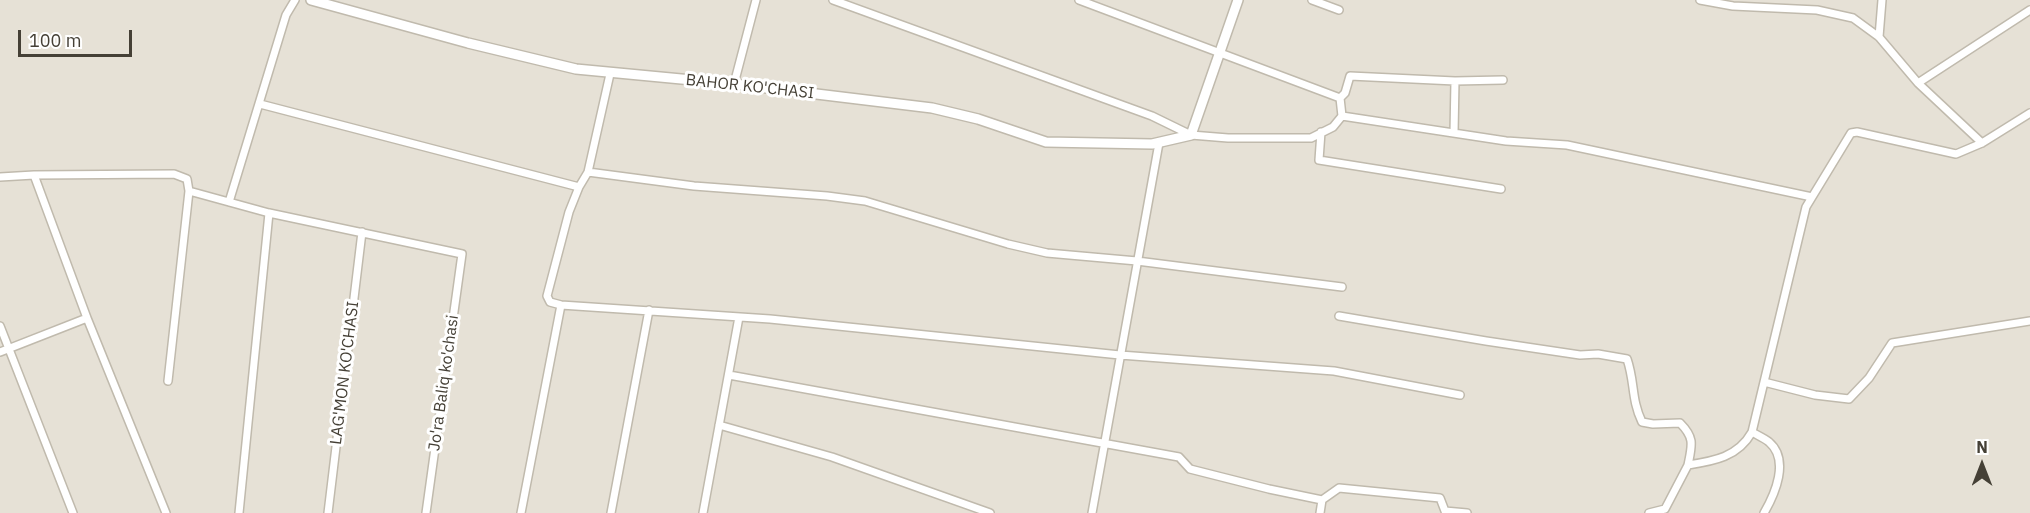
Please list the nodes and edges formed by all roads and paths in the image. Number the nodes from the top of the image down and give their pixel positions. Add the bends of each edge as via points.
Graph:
1 (295, 0) edge
2 (311, 0) edge
3 (756, 0) edge
4 (833, 0) edge
5 (1079, 0) edge
6 (1238, 0) edge
7 (1312, 0) edge
8 (1700, 0) edge
9 (1884, 1) edge
10 (1339, 10) dead end
11 (2030, 10) edge
12 (1879, 37) junction
13 (1220, 52) junction
14 (610, 74) junction
15 (1503, 80) dead end
16 (1455, 81) junction
17 (1918, 83) junction
18 (734, 84) junction
19 (1340, 98) junction
20 (260, 104) junction
21 (2030, 113) edge
22 (1342, 116) junction
23 (1321, 132) junction
24 (1454, 133) junction
25 (1191, 135) junction
26 (1158, 143) junction
27 (1982, 143) junction
28 (588, 172) junction
29 (34, 175) junction
30 (0, 177) edge
31 (579, 187) junction
32 (1501, 189) dead end
33 (189, 191) junction
34 (1812, 197) junction
35 (229, 202) junction
36 (269, 213) junction
37 (362, 232) junction
38 (1137, 261) junction
39 (1342, 286) dead end
40 (561, 305) junction
41 (649, 310) junction
42 (739, 316) junction
43 (1339, 316) dead end
44 (87, 318) junction
45 (2030, 321) edge
46 (0, 326) edge
47 (8, 349) junction
48 (0, 352) edge
49 (1120, 355) junction
50 (729, 375) junction
51 (168, 381) dead end
52 (1764, 382) junction
53 (1460, 395) dead end
54 (719, 425) junction
55 (1752, 432) junction
56 (1105, 444) junction
57 (1688, 465) junction
58 (1322, 500) junction
59 (73, 513) edge
60 (166, 513) edge
61 (239, 513) edge
62 (328, 513) edge
63 (426, 513) edge
64 (520, 513) edge
65 (611, 513) edge
66 (703, 513) edge
67 (990, 513) edge
68 (1092, 513) edge
69 (1320, 513) edge
70 (1467, 513) edge
71 (1649, 513) edge
72 (1764, 513) edge

1 - 20 street via 286,15
2 - 14 street, BAHOR KO'CHASI via 478,45
3 - 18 street
4 - 25 street via 1152,116
5 - 13 street
6 - 13 street
7 - 10 street
8 - 12 street via 1733,6 1817,10 1853,18
9 - 12 street
11 - 17 street
12 - 17 street
13 - 19 street
13 - 25 street
14 - 18 street, BAHOR KO'CHASI
14 - 28 street
15 - 16 street
16 - 19 street via 1350,76
16 - 24 street
17 - 27 street
18 - 26 street, BAHOR KO'CHASI via 932,108 1046,142
19 - 22 street
20 - 31 street
20 - 35 street
21 - 27 street
22 - 23 street via 1333,127
22 - 24 street
23 - 25 street via 1311,138
23 - 32 street via 1319,160
24 - 34 street via 1567,145
25 - 26 street, BAHOR KO'CHASI
26 - 38 street
27 - 34 street via 1956,154 1851,133
28 - 31 street
28 - 38 street via 865,201 1047,253
29 - 30 street
29 - 33 street via 174,174 187,178
29 - 44 street
31 - 40 street via 547,296 550,302
33 - 35 street
33 - 51 street
34 - 52 street via 1790,268
35 - 36 street
36 - 37 street
36 - 61 street
37 - 62 street, LAG'MON KO'CHASI
37 - 63 street, Jo'ra Baliq ko'chasi via 462,254
38 - 39 street
38 - 49 street
40 - 41 street
40 - 64 street
41 - 42 street
41 - 65 street
42 - 49 street
42 - 50 street
43 - 57 street via 1627,359 1633,376 1632,396 1642,422 1680,423 1692,441
44 - 47 street
44 - 60 street
45 - 52 street via 1892,343 1869,378 1849,399 1815,396
46 - 47 street
47 - 48 street
47 - 59 street
49 - 53 street via 1334,371
49 - 56 street
50 - 54 street
50 - 56 street
52 - 55 street
54 - 66 street
54 - 67 street via 832,457
55 - 57 street via 1731,455
55 - 72 street via 1769,442 1778,454 1780,470
56 - 58 street via 1179,457 1190,469
56 - 68 street
57 - 71 street via 1665,509
58 - 69 street
58 - 70 street via 1339,488 1440,498 1445,511

